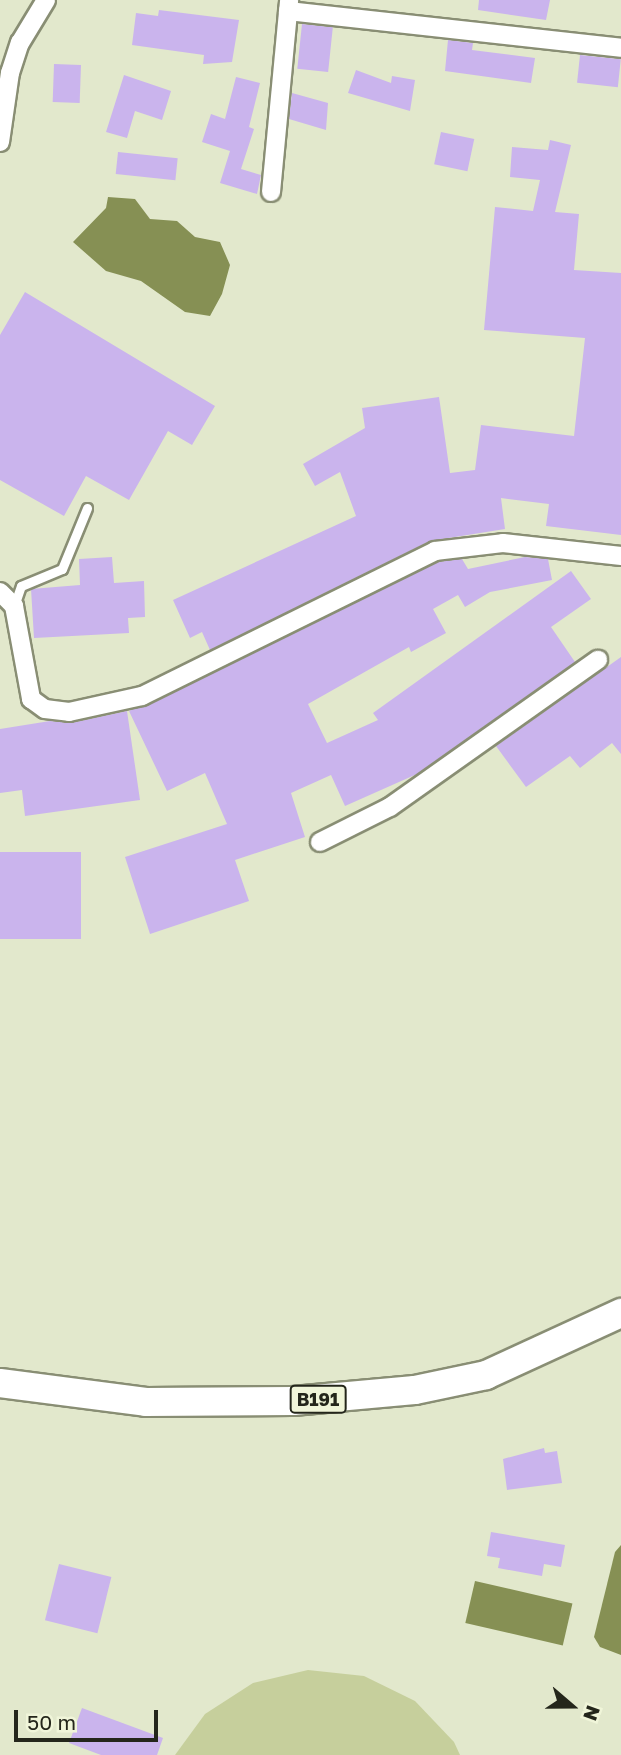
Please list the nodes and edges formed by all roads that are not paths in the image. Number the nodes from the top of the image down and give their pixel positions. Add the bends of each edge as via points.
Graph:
1 (46, 0) edge
2 (289, 6) edge
3 (621, 48) edge
4 (0, 142) edge
5 (271, 192) dead end
6 (86, 508) dead end
7 (621, 556) edge
8 (0, 592) edge
9 (14, 606) junction
10 (598, 660) dead end
11 (320, 842) dead end
12 (621, 1313) edge
13 (0, 1383) edge

1 - 4 street via 20,43 10,73
2 - 3 street
2 - 5 street
6 - 9 lane via 62,569 22,586
7 - 9 street via 503,543 435,551 142,696 69,712 45,709 31,699
8 - 9 street
10 - 11 street via 390,807
12 - 13 main road, B191 via 486,1375 415,1390 293,1401 146,1402

